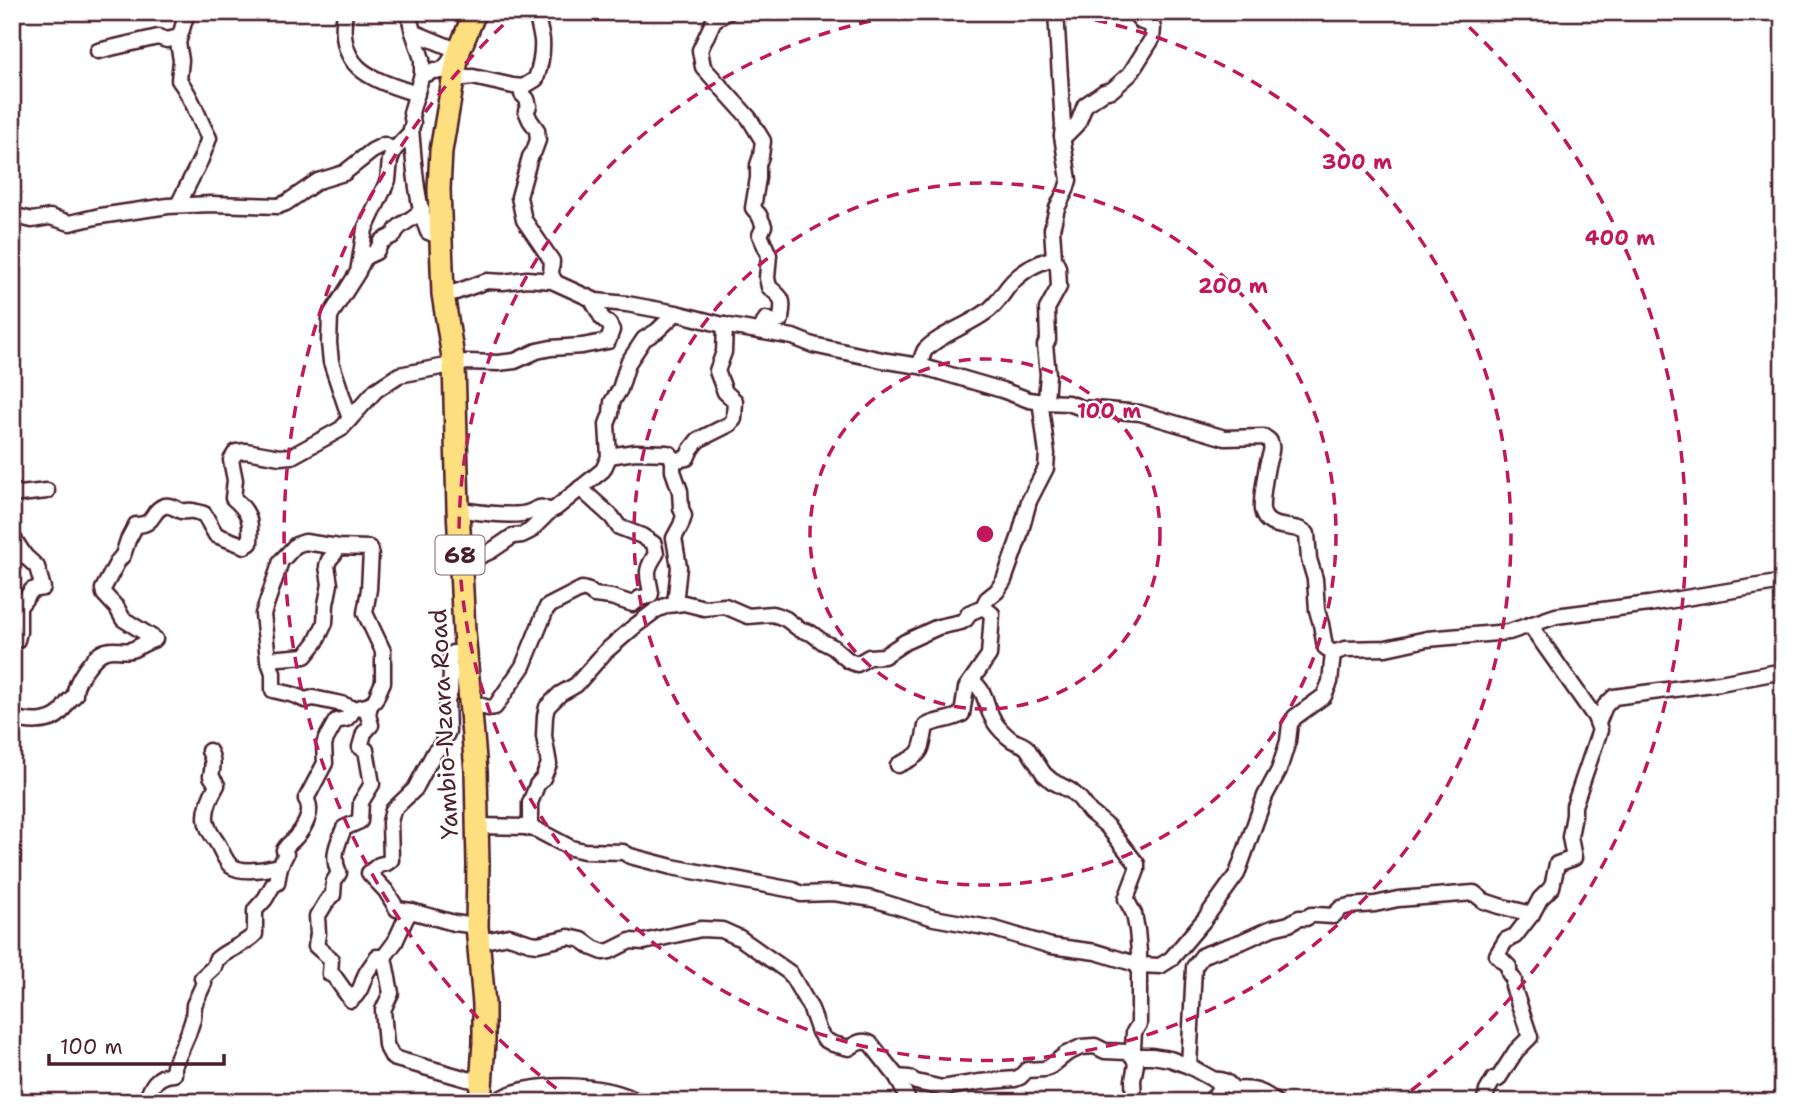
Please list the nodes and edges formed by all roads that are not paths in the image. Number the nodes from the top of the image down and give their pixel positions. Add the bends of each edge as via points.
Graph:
1 (187, 12) edge
2 (345, 12) edge
3 (408, 12) edge
4 (475, 12) edge
5 (539, 12) edge
6 (728, 12) edge
7 (1056, 12) edge
8 (1134, 12) edge
9 (1151, 18) edge
10 (413, 32) junction
11 (179, 37) junction
12 (457, 50) junction
13 (98, 51) dead end
14 (422, 74) junction
15 (454, 75) junction
16 (523, 87) junction
17 (417, 94) junction
18 (411, 132) junction
19 (1062, 136) junction
20 (394, 150) junction
21 (415, 170) junction
22 (440, 173) junction
23 (388, 180) junction
24 (427, 204) junction
25 (178, 205) junction
26 (12, 215) edge
27 (1054, 258) junction
28 (358, 272) junction
29 (555, 282) junction
30 (443, 294) junction
31 (592, 300) junction
32 (676, 313) junction
33 (725, 325) junction
34 (760, 331) junction
35 (454, 364) junction
36 (920, 366) junction
37 (1043, 402) junction
38 (350, 419) junction
39 (609, 456) junction
40 (673, 461) junction
41 (580, 488) junction
42 (12, 490) edge
43 (47, 491) dead end
44 (458, 509) junction
45 (550, 511) junction
46 (12, 536) edge
47 (674, 538) junction
48 (334, 546) junction
49 (656, 554) junction
50 (461, 565) junction
51 (1783, 582) edge
52 (675, 604) junction
53 (984, 607) junction
54 (1530, 625) junction
55 (12, 642) edge
56 (1333, 653) junction
57 (466, 654) junction
58 (268, 659) junction
59 (1783, 671) edge
60 (972, 681) junction
61 (470, 702) junction
62 (370, 705) junction
63 (354, 709) junction
64 (12, 718) edge
65 (1598, 723) junction
66 (209, 751) dead end
67 (898, 765) dead end
68 (477, 826) junction
69 (526, 827) junction
70 (280, 866) junction
71 (411, 911) junction
72 (1532, 914) junction
73 (478, 934) junction
74 (384, 957) junction
75 (1139, 965) junction
76 (1133, 1056) junction
77 (1189, 1066) junction
78 (897, 1077) junction
79 (1214, 1080) junction
80 (481, 1091) edge
81 (146, 1102) edge
82 (495, 1102) edge
83 (639, 1102) edge
84 (909, 1102) edge
85 (1134, 1102) edge
86 (1209, 1102) edge
87 (1275, 1102) edge
88 (1484, 1102) edge

1 - 11 street
2 - 17 street via 346,51 361,71
3 - 10 street
4 - 12 main road, Yambio-Nzara Road / 68
5 - 16 street via 540,67 536,79
6 - 34 street via 714,20 701,50 703,68 749,118 763,141 753,208 764,226 760,235 769,255 769,287 783,304 781,319 766,319
7 - 19 street
8 - 9 street via 1142,22
9 - 19 street via 1153,37 1130,74 1085,104 1078,123
10 - 12 street
10 - 14 street
11 - 13 street via 158,37
11 - 25 street via 178,80 209,138
12 - 14 street via 446,67
12 - 15 main road, Yambio-Nzara Road / 68
14 - 17 street
15 - 16 street
15 - 22 main road, Yambio-Nzara Road / 68
16 - 29 street via 529,106 526,111 538,141 519,197 524,220 552,261
17 - 18 street
18 - 20 street
18 - 21 street
19 - 27 street via 1069,180 1052,229
20 - 23 street
20 - 25 street via 384,145 377,148 345,173 318,181 278,206
21 - 22 street
21 - 23 street
21 - 24 street
22 - 24 main road, Yambio-Nzara Road / 68
23 - 28 street via 365,229
24 - 28 street via 365,257
24 - 30 main road, Yambio-Nzara Road / 68 via 441,237
25 - 26 street via 70,223
27 - 36 street via 1028,269 992,308 931,345
27 - 37 street via 1059,287 1047,309 1048,374
28 - 38 street via 330,316 331,362
29 - 30 street via 487,281
29 - 31 street
30 - 35 main road, Yambio-Nzara Road / 68
31 - 32 street
31 - 35 street via 612,330 608,341 537,351 515,361
32 - 33 street
32 - 39 street via 644,339 628,363 607,424
33 - 34 street
33 - 40 street via 724,352 717,371 725,392 735,401 734,419 698,440 687,458
34 - 36 street
35 - 38 street via 399,375 376,390
35 - 44 main road, Yambio-Nzara Road / 68
36 - 37 street
37 - 53 street via 1046,468 1029,501 1004,580
37 - 56 street via 1140,413 1220,438 1264,437 1270,441 1262,512 1274,524 1307,534 1325,647
38 - 64 street via 341,429 292,456 236,452 231,460 233,498 248,515 250,544 216,535 204,514 170,506 163,506 145,526 136,526 103,589 122,618 155,639 134,649 104,651 95,658 78,678 75,695 56,716 28,722
39 - 40 street via 667,453
39 - 41 street via 603,470
40 - 47 street via 684,516
41 - 45 street
41 - 49 street via 620,527 654,544
42 - 43 street via 20,494
44 - 45 street via 489,514 530,513 543,507
44 - 50 main road, Yambio-Nzara Road / 68
45 - 50 street via 530,531
46 - 55 street via 37,567 43,588 32,590 19,607 19,632
47 - 49 street
47 - 52 street via 679,567
48 - 58 street via 327,566 330,583 325,623 316,642 305,656
48 - 58 street via 305,542 281,561 263,614
48 - 62 street via 371,551 365,613 383,651 383,682
49 - 61 street via 646,574 650,596 633,604 582,589 547,607 523,666 495,706
50 - 57 main road, Yambio-Nzara Road / 68
51 - 54 street via 1556,616
52 - 53 street via 725,606 748,616 783,617 857,664 884,656 939,626 961,622 969,612
52 - 69 street via 645,617 576,685 550,703 544,729 549,764 530,803 530,826
53 - 60 street via 992,614 989,655
54 - 56 street via 1509,632
54 - 65 street
56 - 75 street via 1324,696 1290,724 1279,770 1237,874 1171,958 1160,966
57 - 61 main road, Yambio-Nzara Road / 68
57 - 71 street via 453,653 449,663 448,731 442,744 415,789 393,810 391,860 369,873 397,909
58 - 63 street via 273,690
59 - 65 street via 1614,697
60 - 67 street via 966,688 962,714 926,726 918,754
60 - 75 street via 984,693 993,720 1010,739 1027,748 1044,775 1080,799 1136,862 1126,899 1135,919
61 - 68 main road, Yambio-Nzara Road / 68
62 - 63 street
62 - 74 street via 371,725 363,733 360,747 366,750 372,784 361,802 360,821 344,828 338,841 335,862 339,873 333,895 317,916 316,946 331,959 330,974 351,1000 361,991 365,974 377,957
63 - 70 street via 346,719 336,721 326,739 325,763 306,799 308,815 284,849
65 - 72 street via 1599,736 1574,806 1570,837 1574,858 1557,864 1552,887
66 - 70 street via 211,776 217,785 205,817 230,866 260,870
68 - 69 street
68 - 73 main road, Yambio-Nzara Road / 68
69 - 75 street via 570,848 623,852 801,894 873,899 934,918
70 - 81 street via 277,883 255,911 255,934 216,960 202,978 174,1074 163,1074 149,1090
71 - 73 street
71 - 74 street
72 - 77 street via 1484,901 1474,893 1398,899 1341,908 1333,916 1299,918 1203,955 1194,967
72 - 88 street via 1497,956 1514,979 1530,1037 1494,1079
73 - 78 street via 538,944 569,937 603,952 630,941 722,930 790,973 824,1039 849,1048 867,1042
73 - 80 main road, Yambio-Nzara Road / 68 via 484,1004
74 - 80 street via 391,993 383,1010 386,1045 394,1058 467,1079
75 - 76 street via 1139,1024
76 - 77 street via 1170,1059
76 - 78 street via 1081,1047 1051,1066 1027,1070 1020,1077 942,1088
76 - 85 street
77 - 79 street
78 - 84 street
79 - 86 street via 1219,1091
79 - 87 street via 1228,1082 1234,1090 1258,1090
82 - 83 street via 517,1092 557,1087 614,1092

